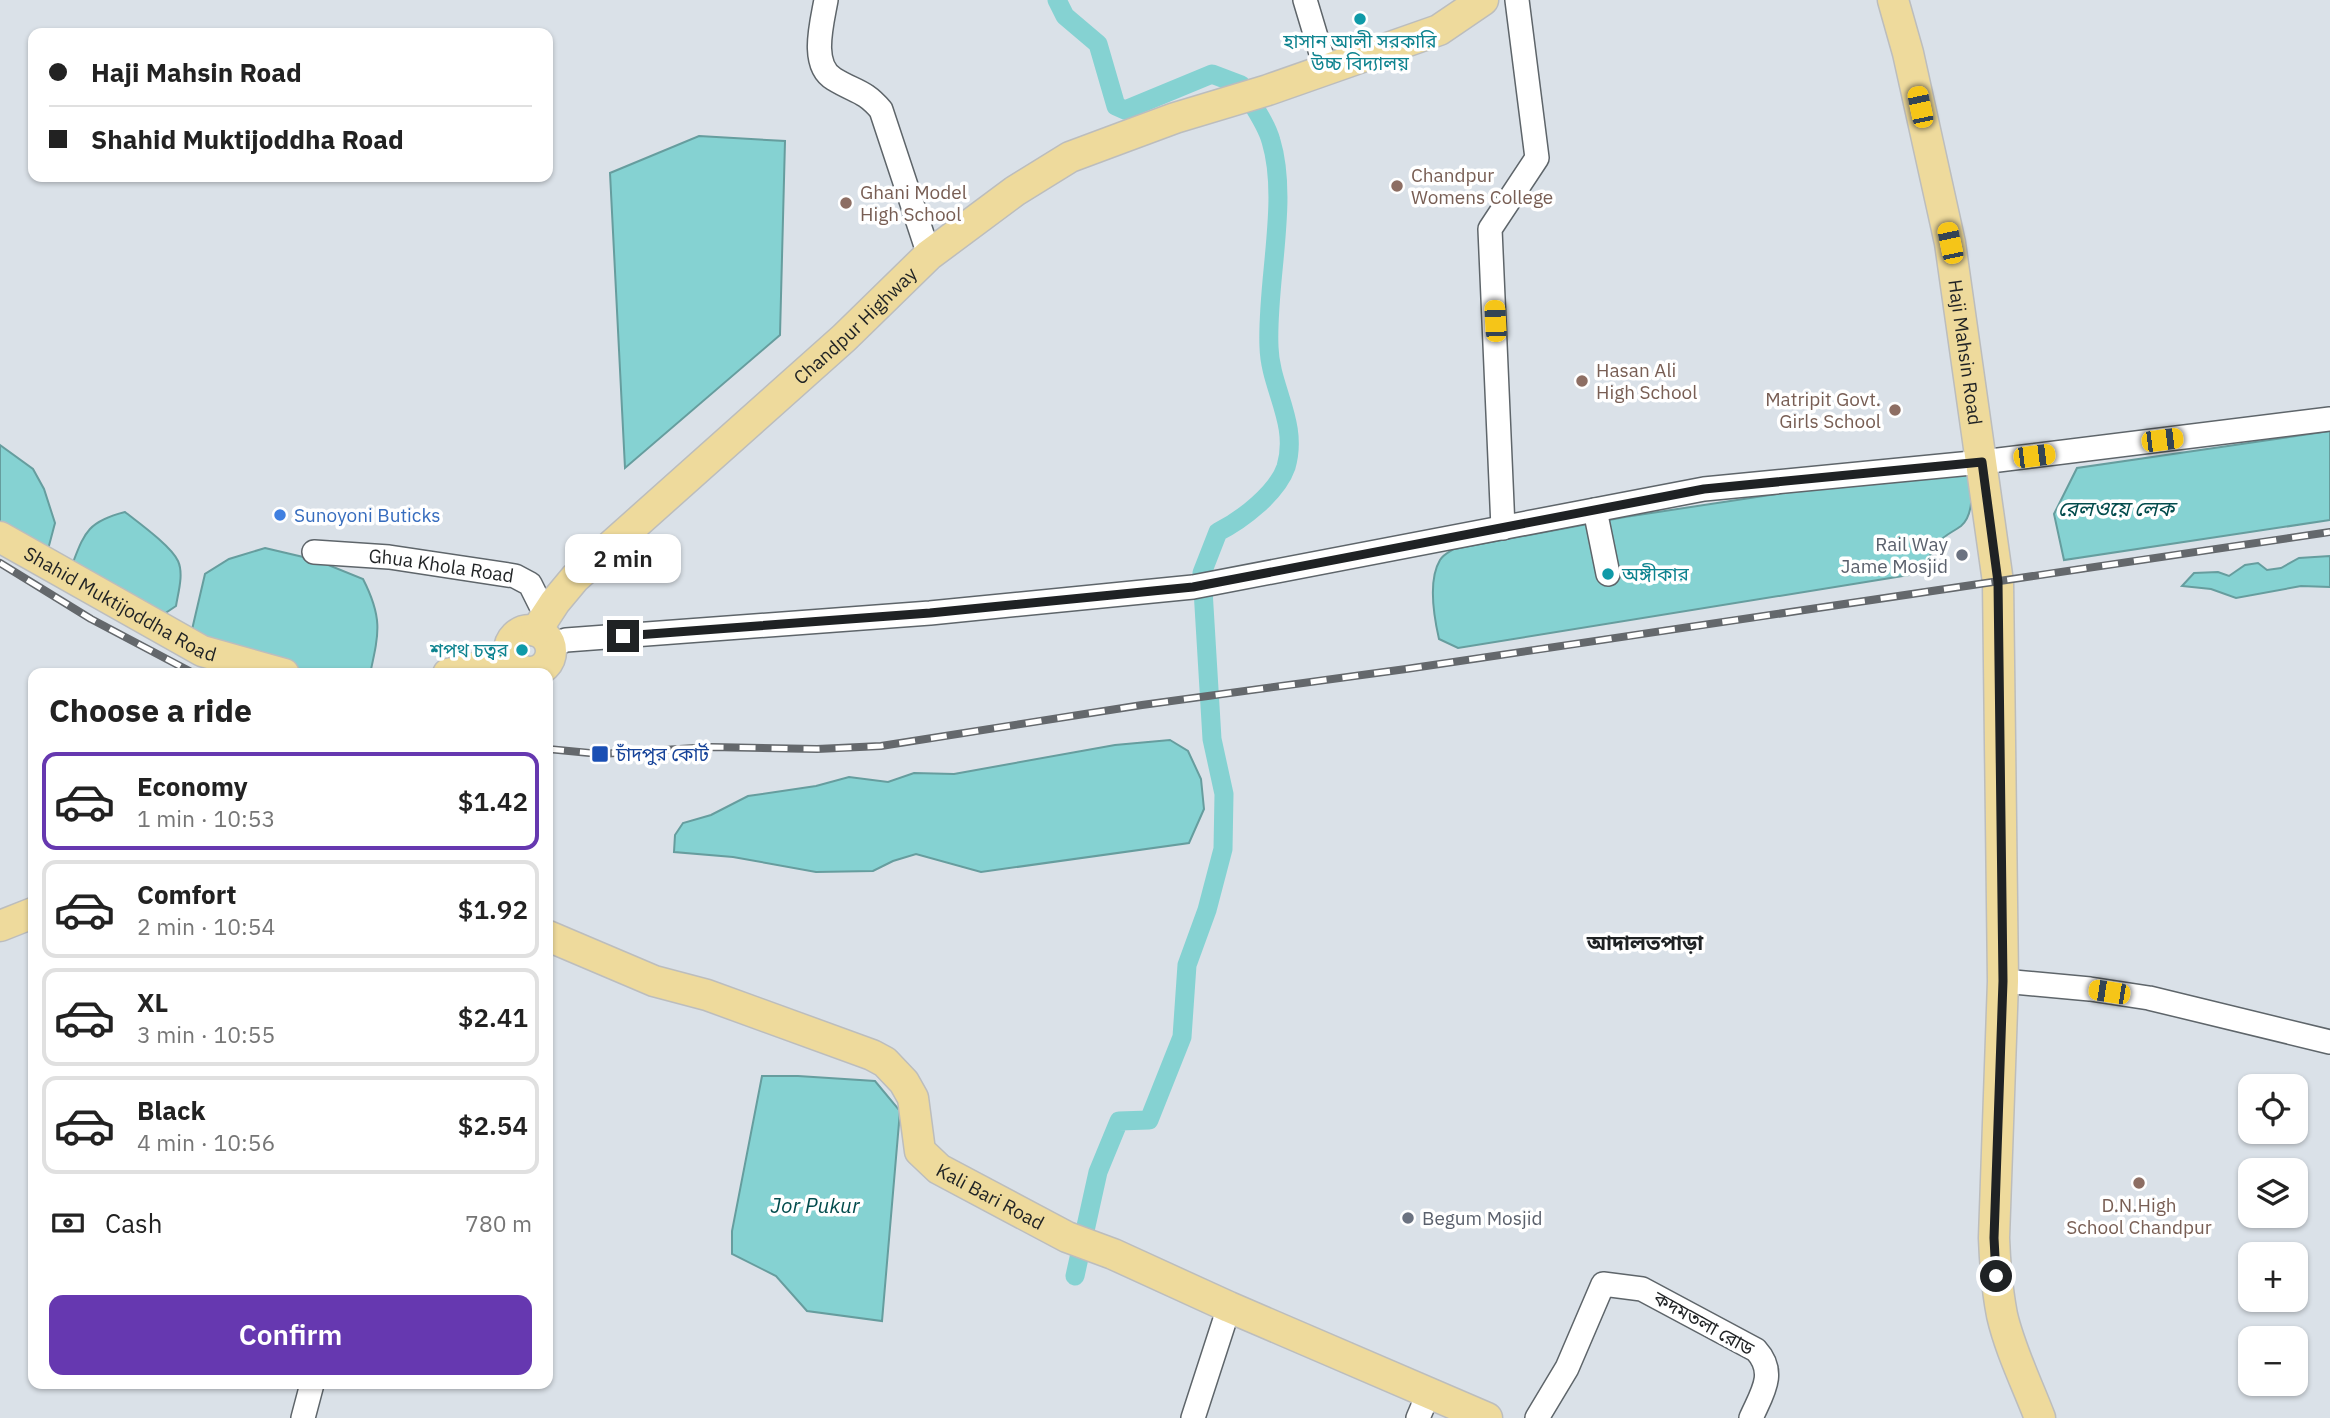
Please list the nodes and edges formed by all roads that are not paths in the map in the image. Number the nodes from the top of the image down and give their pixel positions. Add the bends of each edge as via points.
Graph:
1 (826, 0) edge
2 (1306, 0) edge
3 (1483, 0) edge
4 (1517, 0) edge
5 (1893, 0) edge
6 (1326, 70) junction
7 (929, 255) junction
8 (2330, 419) edge
9 (1982, 462) junction
10 (1595, 510) junction
11 (1503, 528) junction
12 (0, 537) edge
13 (314, 552) dead end
14 (1608, 574) dead end
15 (552, 627) junction
16 (264, 668) edge
17 (517, 668) edge
18 (28, 915) edge
19 (0, 926) edge
20 (553, 938) edge
21 (2003, 981) junction
22 (2330, 1042) edge
23 (1229, 1307) junction
24 (311, 1389) edge
25 (1423, 1405) edge
26 (303, 1418) edge
27 (1193, 1418) edge
28 (1487, 1418) edge
29 (1537, 1418) edge
30 (1751, 1418) edge
31 (2040, 1418) edge

1 - 7 street via 821,64 831,78 868,95 881,110
2 - 6 street
3 - 6 main road, Chandpur Highway via 1439,30
4 - 11 street via 1537,158 1490,229
5 - 9 main road, Haji Mahsin Road via 1950,243
6 - 7 main road, Chandpur Highway via 1175,118 1070,158 1015,191
7 - 15 main road, Chandpur Highway via 844,338 575,578
8 - 9 street
9 - 10 street via 1704,489
9 - 21 main road, Haji Mahsin Road via 1998,582
10 - 11 street
10 - 14 street
11 - 15 street via 1193,587 930,613
12 - 16 main road, Shahid Muktijoddha Road via 202,650
13 - 15 street, Ghua Khola Road via 389,557 515,576 530,584
15 - 17 main road, Chandpur Highway via 516,636 510,648
18 - 19 main road
20 - 23 main road, Kali Bari Road via 654,981 707,995 885,1062 913,1098 920,1151 939,1169 1067,1237
21 - 22 street via 2149,998
21 - 31 main road, Haji Mahsin Road via 1996,1276 2011,1342
23 - 25 main road, Kali Bari Road
23 - 27 street
24 - 26 street
25 - 28 main road, Kali Bari Road
29 - 30 street, কদমতলা রোড via 1567,1368 1603,1284 1642,1289 1756,1350 1766,1361 1767,1379

